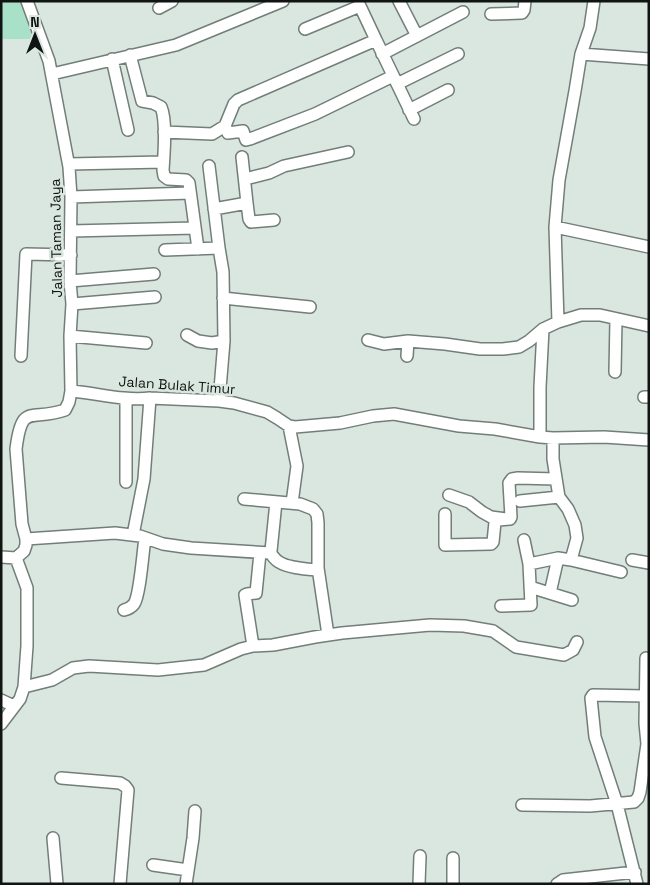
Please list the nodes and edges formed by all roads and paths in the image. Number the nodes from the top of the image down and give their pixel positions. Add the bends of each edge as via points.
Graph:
1 (27, 1) edge
2 (172, 1) edge
3 (283, 1) edge
4 (526, 1) edge
5 (594, 1) edge
6 (401, 2) edge
7 (359, 4) edge
8 (159, 8) dead end
9 (463, 12) dead end
10 (491, 14) dead end
11 (305, 29) dead end
12 (417, 36) junction
13 (376, 40) junction
14 (382, 54) junction
15 (458, 54) dead end
16 (581, 54) junction
17 (130, 55) junction
18 (112, 59) junction
19 (649, 59) edge
20 (52, 74) junction
21 (395, 80) junction
22 (448, 90) dead end
23 (225, 126) junction
24 (128, 130) dead end
25 (164, 132) junction
26 (348, 152) dead end
27 (242, 157) dead end
28 (163, 162) junction
29 (69, 164) junction
30 (209, 166) dead end
31 (245, 179) junction
32 (190, 193) junction
33 (72, 197) junction
34 (248, 203) junction
35 (214, 209) junction
36 (274, 220) dead end
37 (555, 227) junction
38 (195, 228) junction
39 (72, 231) junction
40 (649, 247) edge
41 (219, 248) junction
42 (198, 249) junction
43 (165, 250) dead end
44 (71, 256) junction
45 (154, 274) dead end
46 (70, 281) junction
47 (155, 297) dead end
48 (224, 298) junction
49 (72, 304) junction
50 (310, 307) dead end
51 (616, 318) junction
52 (558, 322) junction
53 (649, 326) edge
54 (543, 329) junction
55 (187, 335) dead end
56 (70, 336) junction
57 (368, 340) dead end
58 (224, 341) junction
59 (408, 341) junction
60 (146, 343) dead end
61 (21, 356) dead end
62 (407, 356) dead end
63 (615, 372) dead end
64 (71, 391) junction
65 (150, 398) junction
66 (126, 399) junction
67 (219, 401) junction
68 (289, 426) junction
69 (540, 437) junction
70 (552, 438) junction
71 (649, 440) edge
72 (556, 479) junction
73 (126, 482) dead end
74 (449, 494) dead end
75 (559, 497) junction
76 (244, 499) dead end
77 (520, 501) dead end
78 (276, 502) junction
79 (292, 503) junction
80 (445, 514) dead end
81 (510, 519) junction
82 (139, 536) junction
83 (26, 540) junction
84 (524, 540) dead end
85 (265, 553) junction
86 (1, 557) edge
87 (16, 558) junction
88 (558, 558) junction
89 (572, 560) junction
90 (632, 560) dead end
91 (649, 563) edge
92 (529, 564) junction
93 (318, 570) junction
94 (621, 572) dead end
95 (530, 587) junction
96 (550, 593) junction
97 (572, 600) dead end
98 (501, 606) dead end
99 (124, 610) dead end
100 (328, 635) junction
101 (577, 642) dead end
102 (253, 646) junction
103 (648, 655) edge
104 (20, 696) junction
105 (645, 696) junction
106 (1, 700) edge
107 (1, 724) edge
108 (648, 744) edge
109 (61, 778) dead end
110 (617, 804) junction
111 (522, 805) dead end
112 (195, 812) dead end
113 (53, 838) dead end
114 (420, 856) dead end
115 (453, 858) dead end
116 (152, 865) dead end
117 (188, 870) junction
118 (634, 872) junction
119 (57, 884) edge
120 (120, 884) edge
121 (186, 884) edge
122 (419, 884) edge
123 (453, 884) edge
124 (557, 884) edge
125 (638, 884) edge

1 - 20 street, Jalan Taman Jaya
2 - 8 street
3 - 17 street via 176,44
4 - 10 street via 522,13
5 - 16 street via 590,28
6 - 12 street
7 - 11 street
7 - 13 street
9 - 12 street
12 - 14 street
13 - 14 street
13 - 23 street via 238,100
14 - 21 street
15 - 21 street
16 - 19 street
16 - 37 street via 559,180
17 - 18 street
17 - 25 street via 142,101 161,107
18 - 20 street
18 - 24 street
20 - 29 street, Jalan Taman Jaya
21 - 22 street via 411,114
21 - 23 street via 250,139 246,140 243,131 228,133
23 - 25 street via 212,134
25 - 28 street
26 - 31 street via 284,166 269,174
27 - 31 street
28 - 29 street
28 - 32 street via 164,176 186,180
29 - 33 street, Jalan Taman Jaya
30 - 35 street
31 - 34 street
32 - 33 street
32 - 38 street
33 - 39 street, Jalan Taman Jaya
34 - 35 street
34 - 36 street via 251,222
35 - 41 street
37 - 40 street
37 - 52 street
38 - 39 street
38 - 42 street
39 - 44 street, Jalan Taman Jaya
41 - 42 street
41 - 48 street
42 - 43 street
44 - 46 street, Jalan Taman Jaya
44 - 61 street via 26,254
45 - 46 street
46 - 49 street, Jalan Taman Jaya
47 - 49 street
48 - 50 street
48 - 58 street
49 - 56 street, Jalan Taman Jaya
51 - 52 street via 581,315
51 - 53 street
51 - 63 street
52 - 54 street
54 - 59 street via 519,347 504,350
54 - 69 street
55 - 58 street via 198,341
56 - 60 street
56 - 64 street, Jalan Taman Jaya
57 - 59 street via 384,344
58 - 67 street
59 - 62 street
64 - 66 street, Jalan Bulak Timur
64 - 83 street via 65,410 29,415 21,426 16,449
65 - 66 street, Jalan Bulak Timur
65 - 67 street, Jalan Bulak Timur
65 - 82 street
66 - 73 street
67 - 68 street, Jalan Bulak Timur via 267,412
68 - 69 street via 340,423 394,414
68 - 79 street via 297,466
69 - 70 street
70 - 71 street
70 - 72 street
72 - 75 street
72 - 81 street via 512,479 509,483
74 - 81 street via 469,502 491,517
75 - 77 street
75 - 89 street via 568,509 576,531
76 - 78 street
78 - 79 street
78 - 85 street via 272,551
79 - 93 street via 313,508 316,514
80 - 81 street via 445,551 491,544 495,522
82 - 83 street via 115,532
82 - 85 street via 191,548
82 - 99 street via 137,597 134,604
83 - 87 street via 24,551
84 - 92 street
85 - 93 street via 284,564
85 - 102 street via 256,593 245,595
86 - 87 street
87 - 104 street via 27,588 27,646
88 - 89 street
88 - 92 street
88 - 96 street
89 - 94 street
90 - 91 street
92 - 95 street
93 - 100 street
95 - 96 street
95 - 98 street via 530,606
96 - 97 street
100 - 101 street via 452,625 493,631 516,647 564,655 573,650
100 - 102 street
102 - 104 street via 204,666 158,670 74,668
103 - 105 street
104 - 106 street
104 - 107 street
105 - 108 street
105 - 110 street via 593,695 591,698 595,737
108 - 110 street via 638,798 634,802
109 - 120 street via 120,783 128,790
110 - 111 street
110 - 118 street
112 - 117 street
113 - 119 street
114 - 122 street
115 - 123 street
116 - 117 street
117 - 121 street
118 - 124 street via 563,880
118 - 125 street

